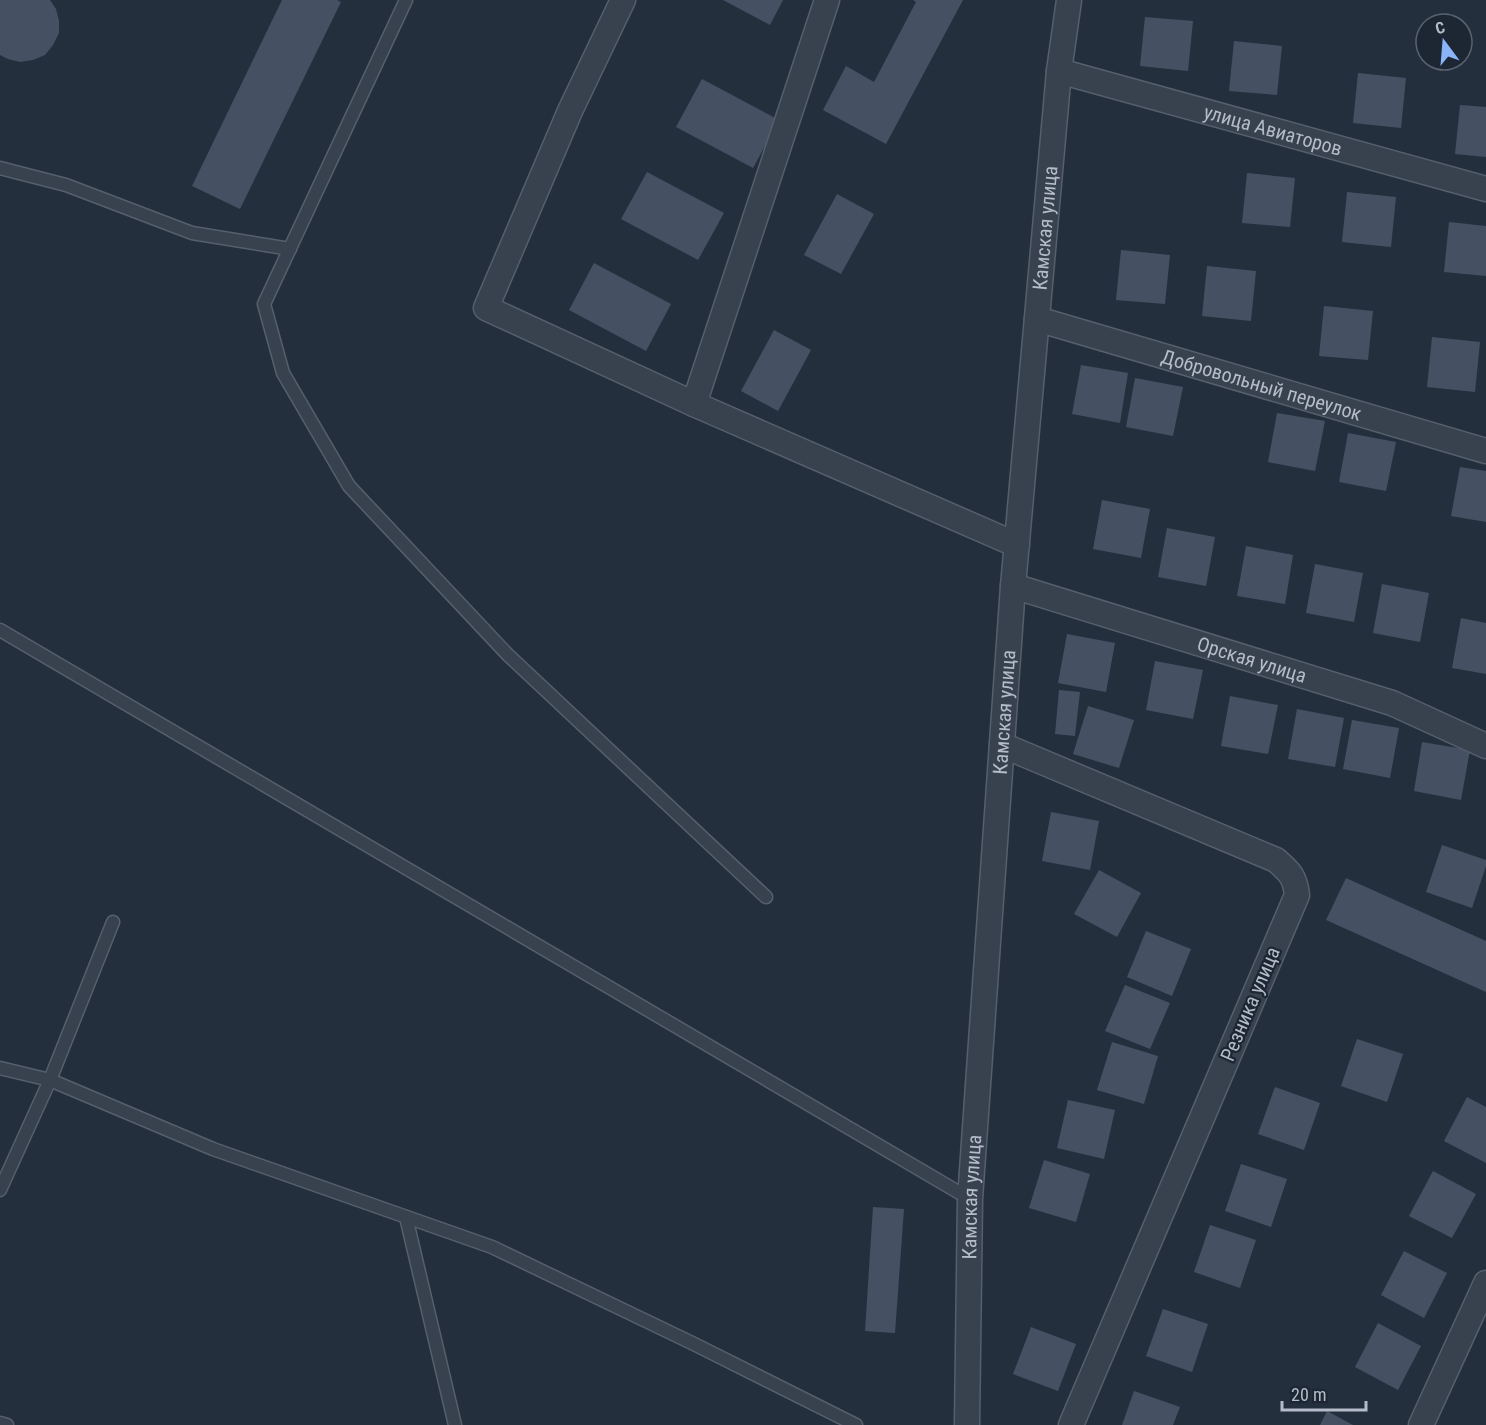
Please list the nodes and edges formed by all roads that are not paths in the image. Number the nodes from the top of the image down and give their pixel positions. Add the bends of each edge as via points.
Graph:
1 (406, 0) edge
2 (623, 0) edge
3 (827, 0) edge
4 (1069, 0) edge
5 (1059, 71) junction
6 (0, 168) edge
7 (1486, 189) edge
8 (290, 249) junction
9 (1037, 319) junction
10 (694, 404) junction
11 (1486, 451) edge
12 (1017, 544) junction
13 (1013, 586) junction
14 (0, 630) edge
15 (1002, 745) junction
16 (1486, 746) edge
17 (766, 897) dead end
18 (113, 922) dead end
19 (0, 1068) edge
20 (50, 1080) junction
21 (0, 1190) edge
22 (970, 1199) junction
23 (406, 1216) junction
24 (1486, 1283) edge
25 (0, 1423) edge
26 (7, 1425) edge
27 (455, 1425) edge
28 (856, 1425) edge
29 (967, 1425) edge
30 (1071, 1425) edge
31 (1421, 1425) edge

1 - 8 lane
2 - 10 street via 570,111 486,308
3 - 10 street
4 - 5 street, Камская улица
5 - 7 street, улица Авиаторов
5 - 9 street, Камская улица
6 - 8 lane via 66,185 192,233
8 - 17 lane via 264,304 283,373 349,486 508,655
9 - 11 street, Добровольный переулок
9 - 12 street, Камская улица
10 - 12 street
12 - 13 street, Камская улица
13 - 15 street, Камская улица
13 - 16 street, Орская улица via 1392,703
14 - 22 lane
15 - 22 street, Камская улица
15 - 30 street, Резника улица via 1276,861 1295,882 1297,896
18 - 20 lane
19 - 20 lane
20 - 21 lane
20 - 23 lane via 213,1149
22 - 29 street, Камская улица
23 - 27 lane
23 - 28 lane via 492,1247
24 - 31 street
25 - 26 lane

